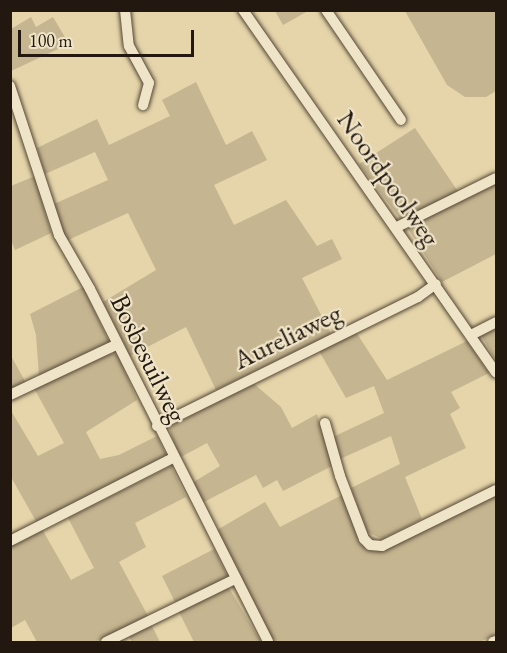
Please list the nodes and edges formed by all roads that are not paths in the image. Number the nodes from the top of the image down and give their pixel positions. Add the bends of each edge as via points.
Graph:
1 (125, 10) edge
2 (243, 10) edge
3 (326, 10) edge
4 (10, 86) edge
5 (143, 105) dead end
6 (401, 120) dead end
7 (496, 178) edge
8 (397, 227) junction
9 (436, 284) junction
10 (496, 322) edge
11 (471, 335) junction
12 (116, 345) junction
13 (496, 372) edge
14 (10, 395) edge
15 (325, 423) dead end
16 (157, 426) junction
17 (173, 458) junction
18 (496, 490) edge
19 (10, 541) edge
20 (235, 579) junction
21 (106, 642) edge
22 (268, 642) edge

1 - 5 street via 129,46 149,83
2 - 8 street, Noordpoolweg
3 - 6 street
4 - 12 street, Bosbesuilweg via 58,235 90,289
7 - 8 street
8 - 9 street, Noordpoolweg
9 - 11 street, Noordpoolweg
9 - 16 street, Aureliaweg via 418,297
10 - 11 street
11 - 13 street, Noordpoolweg
12 - 14 street
12 - 16 street, Bosbesuilweg
15 - 18 street via 340,476 364,539 370,545 382,546
16 - 17 street, Bosbesuilweg
17 - 19 street
17 - 20 street, Bosbesuilweg
20 - 21 street
20 - 22 street, Bosbesuilweg

